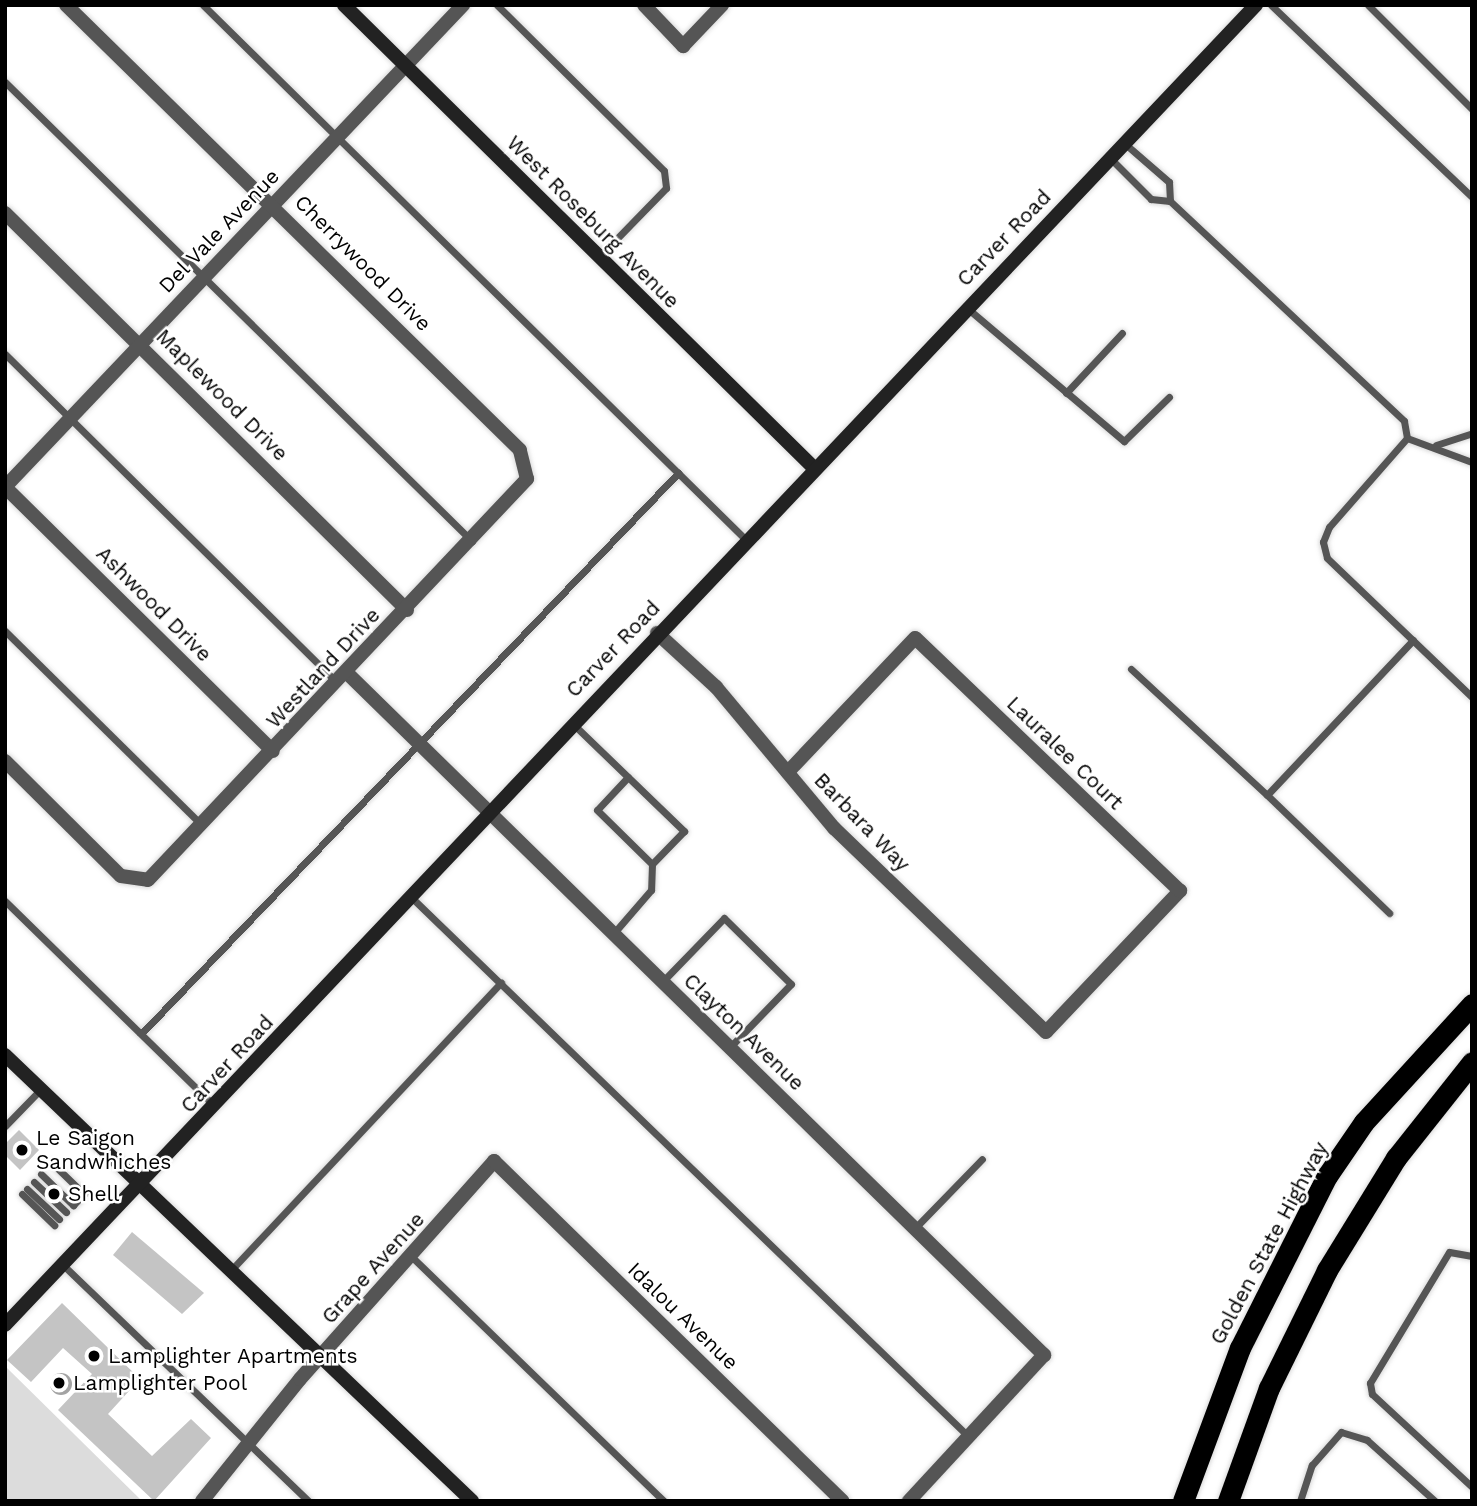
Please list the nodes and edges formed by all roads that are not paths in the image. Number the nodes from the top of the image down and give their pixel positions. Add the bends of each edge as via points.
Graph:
1 (66, 5) edge
2 (202, 5) edge
3 (344, 5) edge
4 (463, 5) edge
5 (496, 5) edge
6 (644, 5) edge
7 (722, 5) edge
8 (1256, 5) edge
9 (1271, 5) edge
10 (1368, 5) edge
11 (405, 66) junction
12 (5, 82) edge
13 (1472, 109) edge
14 (337, 138) junction
15 (1124, 143) junction
16 (1110, 158) junction
17 (1472, 197) edge
18 (1170, 201) junction
19 (274, 204) junction
20 (5, 213) edge
21 (598, 257) junction
22 (203, 279) junction
23 (967, 308) junction
24 (1122, 333) dead end
25 (141, 344) junction
26 (5, 354) edge
27 (1066, 393) junction
28 (1169, 397) dead end
29 (70, 418) junction
30 (1472, 433) edge
31 (1407, 438) junction
32 (1436, 445) junction
33 (1472, 461) edge
34 (814, 468) junction
35 (527, 471) joint
36 (678, 473) junction
37 (5, 487) edge
38 (746, 540) junction
39 (473, 541) junction
40 (407, 610) junction
41 (5, 631) edge
42 (657, 633) junction
43 (1413, 640) junction
44 (1131, 669) dead end
45 (342, 677) junction
46 (1472, 697) edge
47 (572, 723) junction
48 (421, 746) junction
49 (273, 751) junction
50 (5, 761) edge
51 (788, 772) junction
52 (628, 777) junction
53 (1267, 795) junction
54 (487, 812) junction
55 (203, 826) junction
56 (652, 864) junction
57 (409, 894) junction
58 (5, 901) edge
59 (1389, 913) dead end
60 (613, 934) junction
61 (662, 982) junction
62 (501, 983) junction
63 (1472, 1004) edge
64 (1046, 1032) joint
65 (141, 1034) junction
66 (729, 1047) junction
67 (5, 1055) edge
68 (1472, 1062) edge
69 (40, 1090) junction
70 (216, 1108) junction
71 (5, 1126) edge
72 (982, 1159) dead end
73 (495, 1161) joint
74 (52, 1163) dead end
75 (41, 1174) dead end
76 (34, 1182) dead end
77 (141, 1184) junction
78 (25, 1191) dead end
79 (66, 1212) dead end
80 (57, 1222) dead end
81 (915, 1228) junction
82 (1472, 1256) edge
83 (413, 1258) junction
84 (62, 1264) junction
85 (232, 1269) junction
86 (5, 1325) edge
87 (322, 1355) junction
88 (969, 1437) junction
89 (251, 1446) junction
90 (1472, 1487) edge
91 (202, 1501) edge
92 (308, 1501) edge
93 (472, 1501) edge
94 (664, 1501) edge
95 (842, 1501) edge
96 (909, 1501) edge
97 (1183, 1501) edge
98 (1228, 1501) edge
99 (1300, 1501) edge
100 (1435, 1501) edge

1 - 19 street, Cherrywood Drive
2 - 14 lane
3 - 11 street, West Roseburg Avenue
4 - 11 street, Del Vale Avenue
5 - 21 lane via 664,171 666,188
6 - 7 street via 683,46
8 - 15 street, Carver Road
9 - 17 lane
10 - 13 lane
11 - 14 street, Del Vale Avenue
11 - 21 street, West Roseburg Avenue
12 - 22 lane
14 - 19 street, Del Vale Avenue
14 - 36 lane
15 - 16 street, Carver Road
15 - 18 lane via 1169,182
16 - 18 lane via 1151,199
16 - 23 street, Carver Road
18 - 31 lane via 1387,399
19 - 22 street, Del Vale Avenue
19 - 35 street, Cherrywood Drive via 520,450
20 - 25 street, Maplewood Drive
21 - 34 street, West Roseburg Avenue
22 - 25 street, Del Vale Avenue
22 - 39 lane
23 - 27 lane
23 - 34 street, Carver Road
24 - 27 lane
25 - 29 street, Del Vale Avenue
25 - 40 street, Maplewood Drive
26 - 29 lane
27 - 28 lane via 1124,441
29 - 37 street, Del Vale Avenue
29 - 45 lane
30 - 32 lane
31 - 32 lane
31 - 43 lane via 1329,527 1323,542 1327,558
32 - 33 lane
34 - 38 street, Carver Road
35 - 39 street, Westland Drive via 520,492
36 - 38 lane
36 - 48 lane
37 - 49 street, Ashwood Drive
38 - 42 street, Carver Road
39 - 40 street, Westland Drive
40 - 45 street, Westland Drive
41 - 55 lane
42 - 47 street, Carver Road
42 - 51 street, Barbara Way via 716,687
43 - 46 lane
43 - 53 lane
44 - 53 lane
45 - 48 street, Clayton Avenue
45 - 49 street, Westland Drive
47 - 52 lane
47 - 54 street, Carver Road
48 - 54 street, Clayton Avenue
48 - 65 lane
49 - 55 street, Westland Drive
50 - 55 street, Westland Drive via 121,876 138,882 156,875
51 - 64 street, Barbara Way via 834,828
51 - 64 street, Lauralee Court via 915,638 1180,891
52 - 56 lane via 597,810
52 - 56 lane via 684,831
53 - 59 lane
54 - 57 street, Carver Road
54 - 60 street, Clayton Avenue
56 - 60 lane via 652,890
57 - 62 lane
57 - 70 street, Carver Road
58 - 65 lane
60 - 61 street, Clayton Avenue
61 - 66 street, Clayton Avenue
61 - 66 lane via 724,918 791,984
62 - 85 lane
62 - 88 lane
63 - 97 highway, Golden State Highway via 1364,1122 1327,1176 1240,1348
65 - 70 lane
66 - 81 street, Clayton Avenue
67 - 69 street
68 - 98 highway via 1396,1158 1327,1270 1269,1388
69 - 71 lane
69 - 77 street
70 - 77 street, Carver Road
72 - 81 lane
73 - 83 street, Grape Avenue
73 - 95 street, Idalou Avenue
74 - 75 lane via 84,1194 73,1205
76 - 79 lane
77 - 84 street, Carver Road
77 - 85 street
78 - 80 lane
81 - 88 street, Clayton Avenue via 1044,1355
82 - 90 lane via 1449,1252 1370,1383 1373,1394
83 - 87 street, Grape Avenue
83 - 94 lane
84 - 86 street, Carver Road
84 - 89 lane
85 - 87 street
87 - 89 street, Grape Avenue
87 - 93 street
88 - 96 street
89 - 91 street, Grape Avenue
89 - 92 lane
99 - 100 lane via 1312,1465 1341,1432 1367,1440

